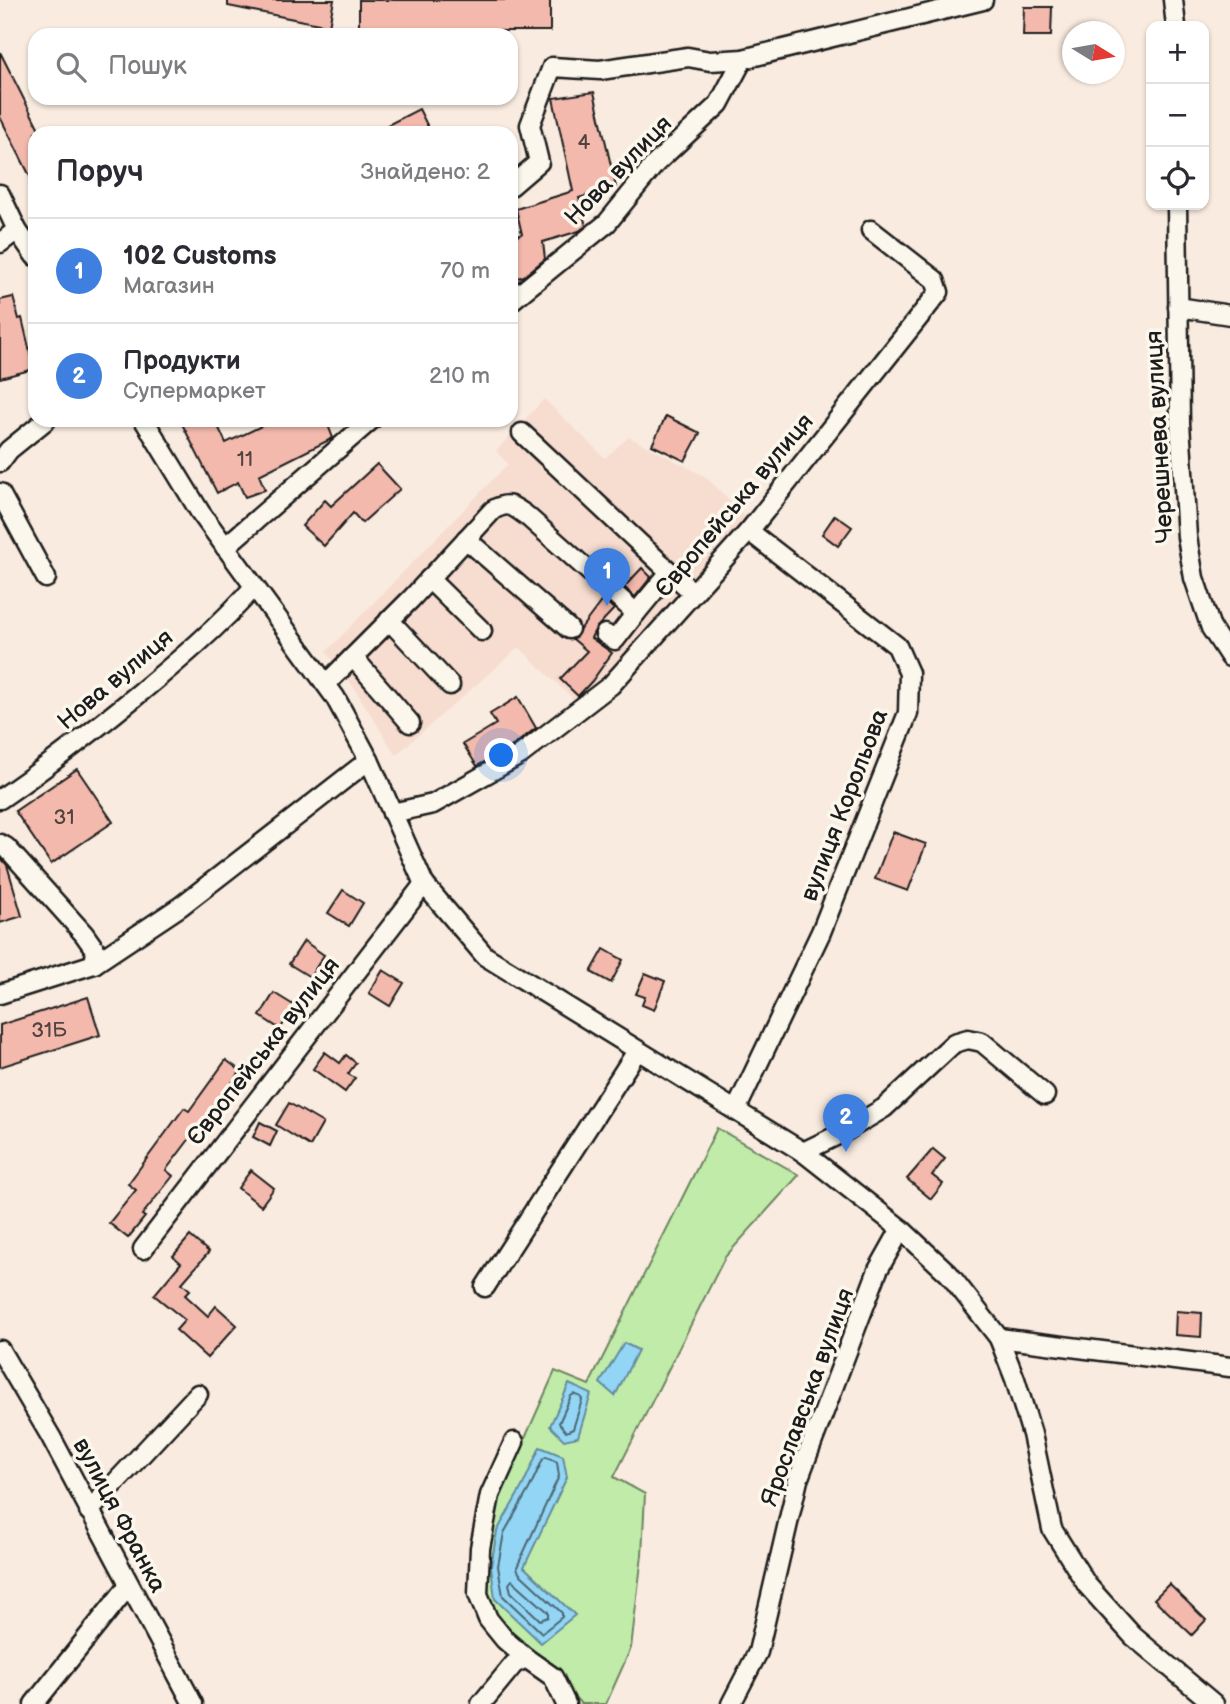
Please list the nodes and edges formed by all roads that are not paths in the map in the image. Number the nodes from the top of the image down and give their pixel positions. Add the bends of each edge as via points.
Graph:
1 (983, 0) edge
2 (1173, 0) edge
3 (1175, 21) edge
4 (743, 59) junction
5 (518, 180) edge
6 (0, 194) edge
7 (1177, 210) edge
8 (17, 230) junction
9 (871, 230) dead end
10 (0, 243) edge
11 (28, 246) edge
12 (518, 295) edge
13 (1178, 307) junction
14 (1230, 315) edge
15 (37, 427) edge
16 (148, 427) edge
17 (363, 427) edge
18 (522, 433) dead end
19 (0, 462) edge
20 (0, 493) edge
21 (749, 531) junction
22 (466, 539) junction
23 (225, 547) junction
24 (670, 572) junction
25 (46, 578) dead end
26 (429, 579) junction
27 (254, 587) junction
28 (687, 587) dead end
29 (636, 613) junction
30 (390, 620) junction
31 (569, 629) dead end
32 (482, 631) dead end
33 (605, 634) dead end
34 (353, 657) junction
35 (1230, 657) edge
36 (326, 684) junction
37 (450, 685) dead end
38 (410, 723) dead end
39 (369, 760) junction
40 (0, 799) edge
41 (392, 813) junction
42 (0, 844) edge
43 (424, 884) junction
44 (94, 964) junction
45 (0, 994) edge
46 (637, 1051) junction
47 (1045, 1095) dead end
48 (736, 1110) junction
49 (803, 1152) junction
50 (901, 1229) junction
51 (143, 1249) dead end
52 (485, 1287) dead end
53 (999, 1338) junction
54 (0, 1350) edge
55 (1230, 1367) edge
56 (198, 1394) dead end
57 (514, 1442) dead end
58 (89, 1511) junction
59 (129, 1585) junction
60 (526, 1657) junction
61 (34, 1704) edge
62 (192, 1704) edge
63 (481, 1704) edge
64 (566, 1704) edge
65 (731, 1704) edge
66 (1214, 1704) edge

1 - 4 street
2 - 3 street
4 - 5 street via 688,57 600,70 552,67 530,125 539,162
4 - 12 street, Нова вулиця via 719,104 655,164 607,223
6 - 8 street
7 - 13 street, Черешнева вулиця
8 - 10 street
8 - 11 street
9 - 21 street, Європейська вулиця via 936,280 939,292
13 - 14 street
13 - 35 street, Черешнева вулиця via 1186,537 1210,628
15 - 19 street
16 - 23 street
17 - 23 street
18 - 24 street
20 - 25 street
21 - 41 street, Європейська вулиця via 611,685 520,755 433,804
21 - 48 street, вулиця Корольова via 897,646 909,673 908,713 821,932
22 - 26 street
22 - 29 street via 493,510 503,504 514,507
22 - 31 street
23 - 27 street
24 - 28 street
24 - 29 street
26 - 30 street
26 - 32 street
27 - 36 street
27 - 40 street, Нова вулиця via 166,671 57,760
29 - 33 street via 615,640
30 - 34 street
30 - 37 street
34 - 36 street
34 - 38 street
36 - 39 street
39 - 41 street
39 - 44 street via 181,906
41 - 43 street
42 - 44 street via 84,934 96,951
43 - 46 street via 485,956
43 - 51 street, Європейська вулиця
44 - 45 street
46 - 48 street
46 - 52 street
47 - 49 street via 982,1042 968,1039 954,1043 884,1108
48 - 49 street
49 - 50 street
50 - 53 street via 949,1274
50 - 65 street, Ярославська вулиця via 878,1269 798,1480 758,1652
53 - 55 street
53 - 66 street via 1032,1434 1052,1529 1087,1585 1133,1636
54 - 58 street, вулиця Франка
56 - 58 street
57 - 60 street via 490,1495 480,1548 478,1594 488,1619
58 - 59 street, вулиця Франка
59 - 61 street
59 - 62 street, вулиця Франка
60 - 63 street via 514,1664
60 - 64 street via 553,1677

